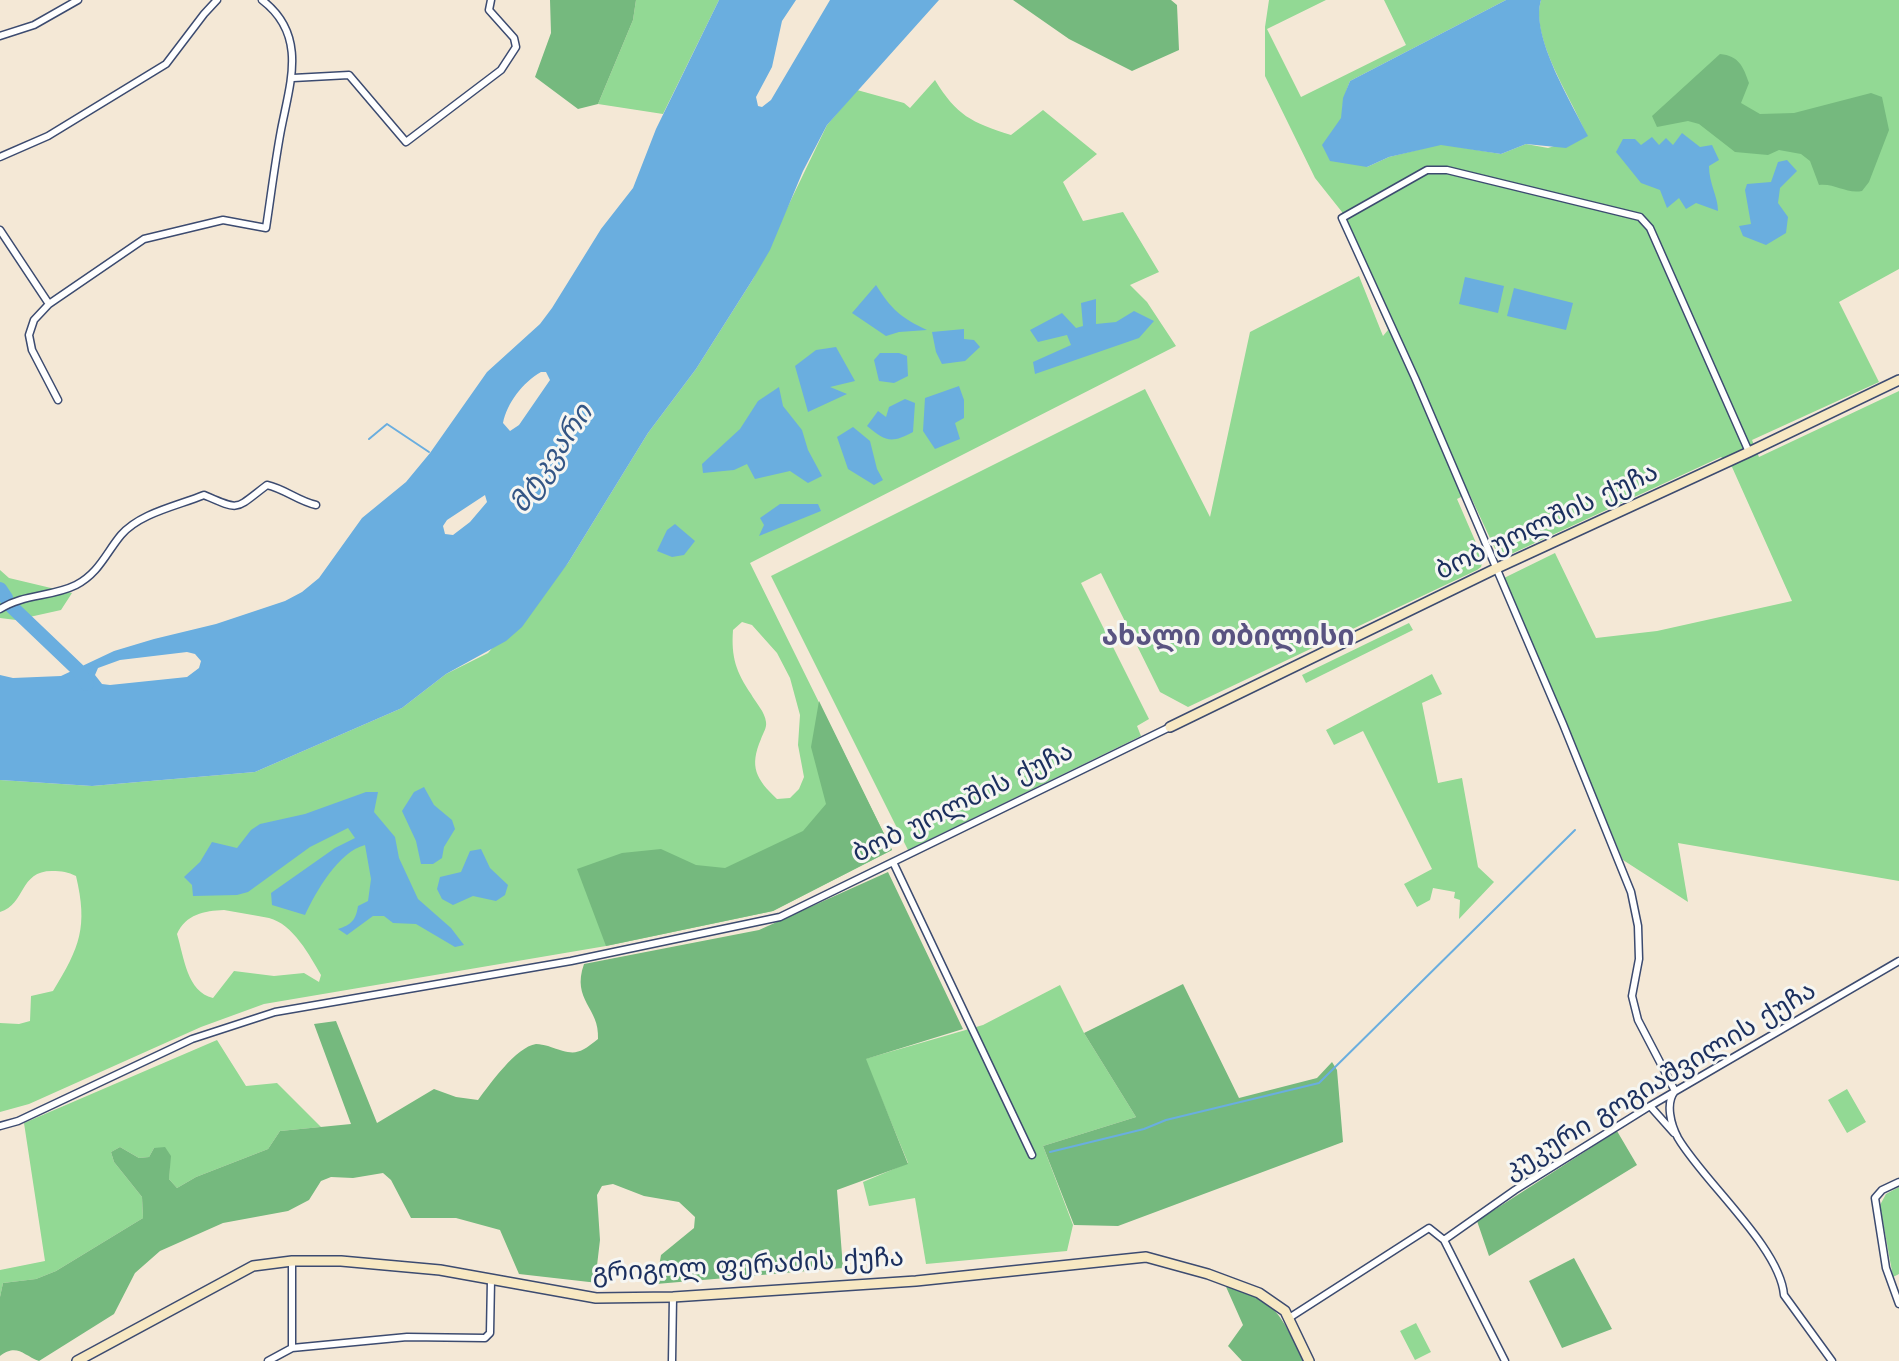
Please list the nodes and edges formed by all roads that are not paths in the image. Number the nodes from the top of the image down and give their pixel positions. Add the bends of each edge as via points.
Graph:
1 (78, 0) edge
2 (217, 0) edge
3 (262, 0) edge
4 (491, 0) edge
5 (0, 36) edge
6 (293, 78) junction
7 (0, 157) edge
8 (0, 230) edge
9 (49, 304) junction
10 (1899, 380) edge
11 (58, 400) dead end
12 (1749, 452) junction
13 (316, 505) dead end
14 (1495, 569) junction
15 (0, 609) edge
16 (1170, 727) joint
17 (893, 862) junction
18 (1899, 961) edge
19 (1675, 1091) junction
20 (1650, 1106) junction
21 (0, 1126) edge
22 (1677, 1137) junction
23 (1032, 1155) dead end
24 (1899, 1182) edge
25 (1444, 1240) junction
26 (292, 1261) junction
27 (491, 1280) junction
28 (673, 1297) junction
29 (1899, 1304) edge
30 (1289, 1318) junction
31 (292, 1348) junction
32 (77, 1361) edge
33 (268, 1361) edge
34 (672, 1361) edge
35 (1309, 1361) edge
36 (1505, 1361) edge
37 (1832, 1361) edge

1 - 5 street via 34,25
2 - 7 street via 166,64 48,136
3 - 6 street via 283,18
4 - 6 street via 489,10 516,47 501,70 406,142 349,75
6 - 9 street via 266,228 223,220 144,239
8 - 9 street
9 - 11 street via 29,335
10 - 12 street, ბობ უოლშის ქუჩა
12 - 14 street, ბობ უოლშის ქუჩა
12 - 14 street via 1644,220 1453,170 1427,170 1342,218
13 - 15 street via 267,485 241,505 229,507 204,495 138,521 121,535 104,563 78,584
14 - 16 street, ბობ უოლშის ქუჩა
14 - 19 street via 1631,892 1639,959 1632,996 1638,1020
16 - 17 street, ბობ უოლშის ქუჩა
17 - 21 street, ბობ უოლშის ქუჩა via 780,917 571,961 268,1014 192,1039
17 - 23 street
18 - 19 street, კუკური გოგიაშვილის ქუჩა
19 - 20 street, კუკური გოგიაშვილის ქუჩა
19 - 22 street via 1670,1109
20 - 22 street
20 - 25 street, კუკური გოგიაშვილის ქუჩა
22 - 37 street via 1776,1267 1784,1295
24 - 29 street via 1875,1198 1886,1268
25 - 30 street via 1429,1228
25 - 36 street
26 - 27 street, გრიგოლ ფერაძის ქუჩა via 440,1270
26 - 31 street
26 - 32 street, გრიგოლ ფერაძის ქუჩა via 253,1266
27 - 28 street, გრიგოლ ფერაძის ქუჩა via 596,1298
27 - 31 street via 490,1333 485,1338 407,1337
28 - 30 street, გრიგოლ ფერაძის ქუჩა via 916,1281 1146,1257 1259,1293
28 - 34 street
30 - 35 street, გრიგოლ ფერაძის ქუჩა
31 - 33 street

